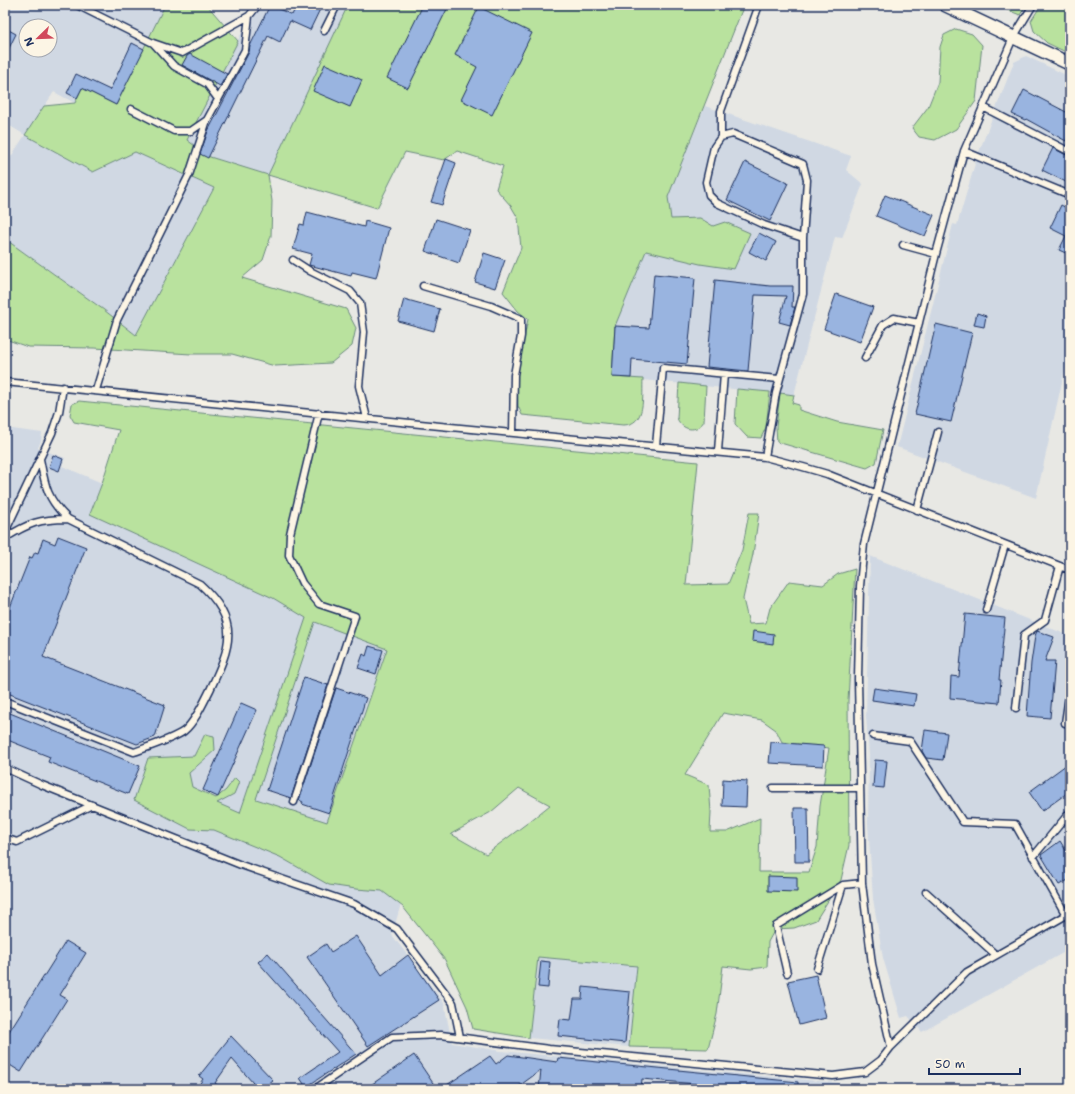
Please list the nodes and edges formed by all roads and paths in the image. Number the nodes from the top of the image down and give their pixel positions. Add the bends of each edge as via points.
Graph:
1 (77, 5) edge
2 (258, 5) edge
3 (337, 5) edge
4 (759, 5) edge
5 (945, 5) edge
6 (1033, 5) edge
7 (250, 16) junction
8 (324, 31) dead end
9 (1013, 38) junction
10 (153, 43) junction
11 (1070, 64) edge
12 (218, 99) junction
13 (983, 107) junction
14 (132, 109) dead end
15 (207, 120) junction
16 (721, 138) junction
17 (964, 151) junction
18 (1070, 152) edge
19 (1070, 195) edge
20 (802, 238) junction
21 (903, 245) dead end
22 (936, 254) junction
23 (293, 260) dead end
24 (423, 286) dead end
25 (919, 323) junction
26 (864, 358) dead end
27 (724, 374) junction
28 (779, 380) junction
29 (5, 382) edge
30 (63, 387) junction
31 (96, 390) junction
32 (319, 413) junction
33 (367, 418) junction
34 (938, 432) dead end
35 (513, 433) junction
36 (656, 446) junction
37 (718, 451) junction
38 (765, 457) junction
39 (40, 459) junction
40 (876, 493) junction
41 (917, 510) junction
42 (68, 518) junction
43 (5, 532) edge
44 (5, 538) edge
45 (1005, 544) junction
46 (1060, 566) junction
47 (1070, 570) edge
48 (986, 610) dead end
49 (1070, 689) edge
50 (5, 701) edge
51 (1016, 708) dead end
52 (1065, 723) dead end
53 (873, 736) dead end
54 (5, 768) edge
55 (773, 788) dead end
56 (860, 788) junction
57 (294, 802) dead end
58 (92, 805) junction
59 (1070, 812) edge
60 (5, 838) edge
61 (1034, 857) junction
62 (862, 883) junction
63 (843, 885) junction
64 (926, 892) dead end
65 (1068, 914) edge
66 (996, 955) junction
67 (816, 969) dead end
68 (787, 973) dead end
69 (460, 1036) junction
70 (892, 1047) junction
71 (315, 1089) edge

1 - 10 lane
2 - 7 lane
3 - 8 lane
4 - 16 lane via 721,111
5 - 9 street
6 - 9 lane
7 - 10 lane via 182,53
7 - 12 lane via 245,50
9 - 11 street
9 - 13 lane
10 - 12 lane via 174,66 207,84
12 - 15 lane
13 - 17 lane
13 - 18 lane
14 - 15 lane via 174,131 191,131
15 - 31 lane via 189,176 117,320
16 - 20 lane via 733,134 803,164 808,180
16 - 20 lane via 714,147 707,172 709,195 717,203 764,226
17 - 19 lane
17 - 22 lane
20 - 28 lane via 803,294
21 - 22 lane
22 - 25 lane
23 - 33 lane via 350,291 360,303 364,332 359,386
24 - 35 lane via 491,306 521,320 521,336 514,375
25 - 26 lane via 894,318 883,325
25 - 40 lane
27 - 28 lane
27 - 36 lane via 663,368
27 - 37 lane
28 - 38 lane
29 - 30 lane
30 - 31 lane
30 - 39 lane via 59,412
31 - 32 lane
32 - 33 lane
32 - 57 lane via 290,534 290,555 302,583 319,604 355,616
33 - 35 lane
34 - 41 lane
35 - 36 lane
36 - 37 lane
37 - 38 lane
38 - 40 lane via 803,466
39 - 42 lane via 49,496 57,509
39 - 43 lane
40 - 41 lane
40 - 56 lane via 864,544 860,586
41 - 45 lane
42 - 44 lane via 49,519 26,525
42 - 50 lane via 200,584 211,594 221,608 228,626 229,642 224,662 203,704 184,730 134,752
45 - 46 lane
45 - 48 lane
46 - 47 lane
46 - 51 lane via 1045,620 1024,635
49 - 52 lane
53 - 61 lane via 910,741 963,822 1015,824
54 - 58 lane
55 - 56 lane
56 - 62 lane
58 - 60 lane via 17,842
58 - 69 lane via 241,865 354,904 397,929 453,1003
59 - 61 lane
61 - 65 lane
62 - 63 lane
62 - 70 lane via 872,964
63 - 67 lane
63 - 68 lane via 776,926
64 - 66 lane
65 - 66 lane
66 - 70 lane via 967,972
69 - 70 lane via 549,1049 833,1076 865,1072 881,1060
69 - 71 lane via 392,1037

